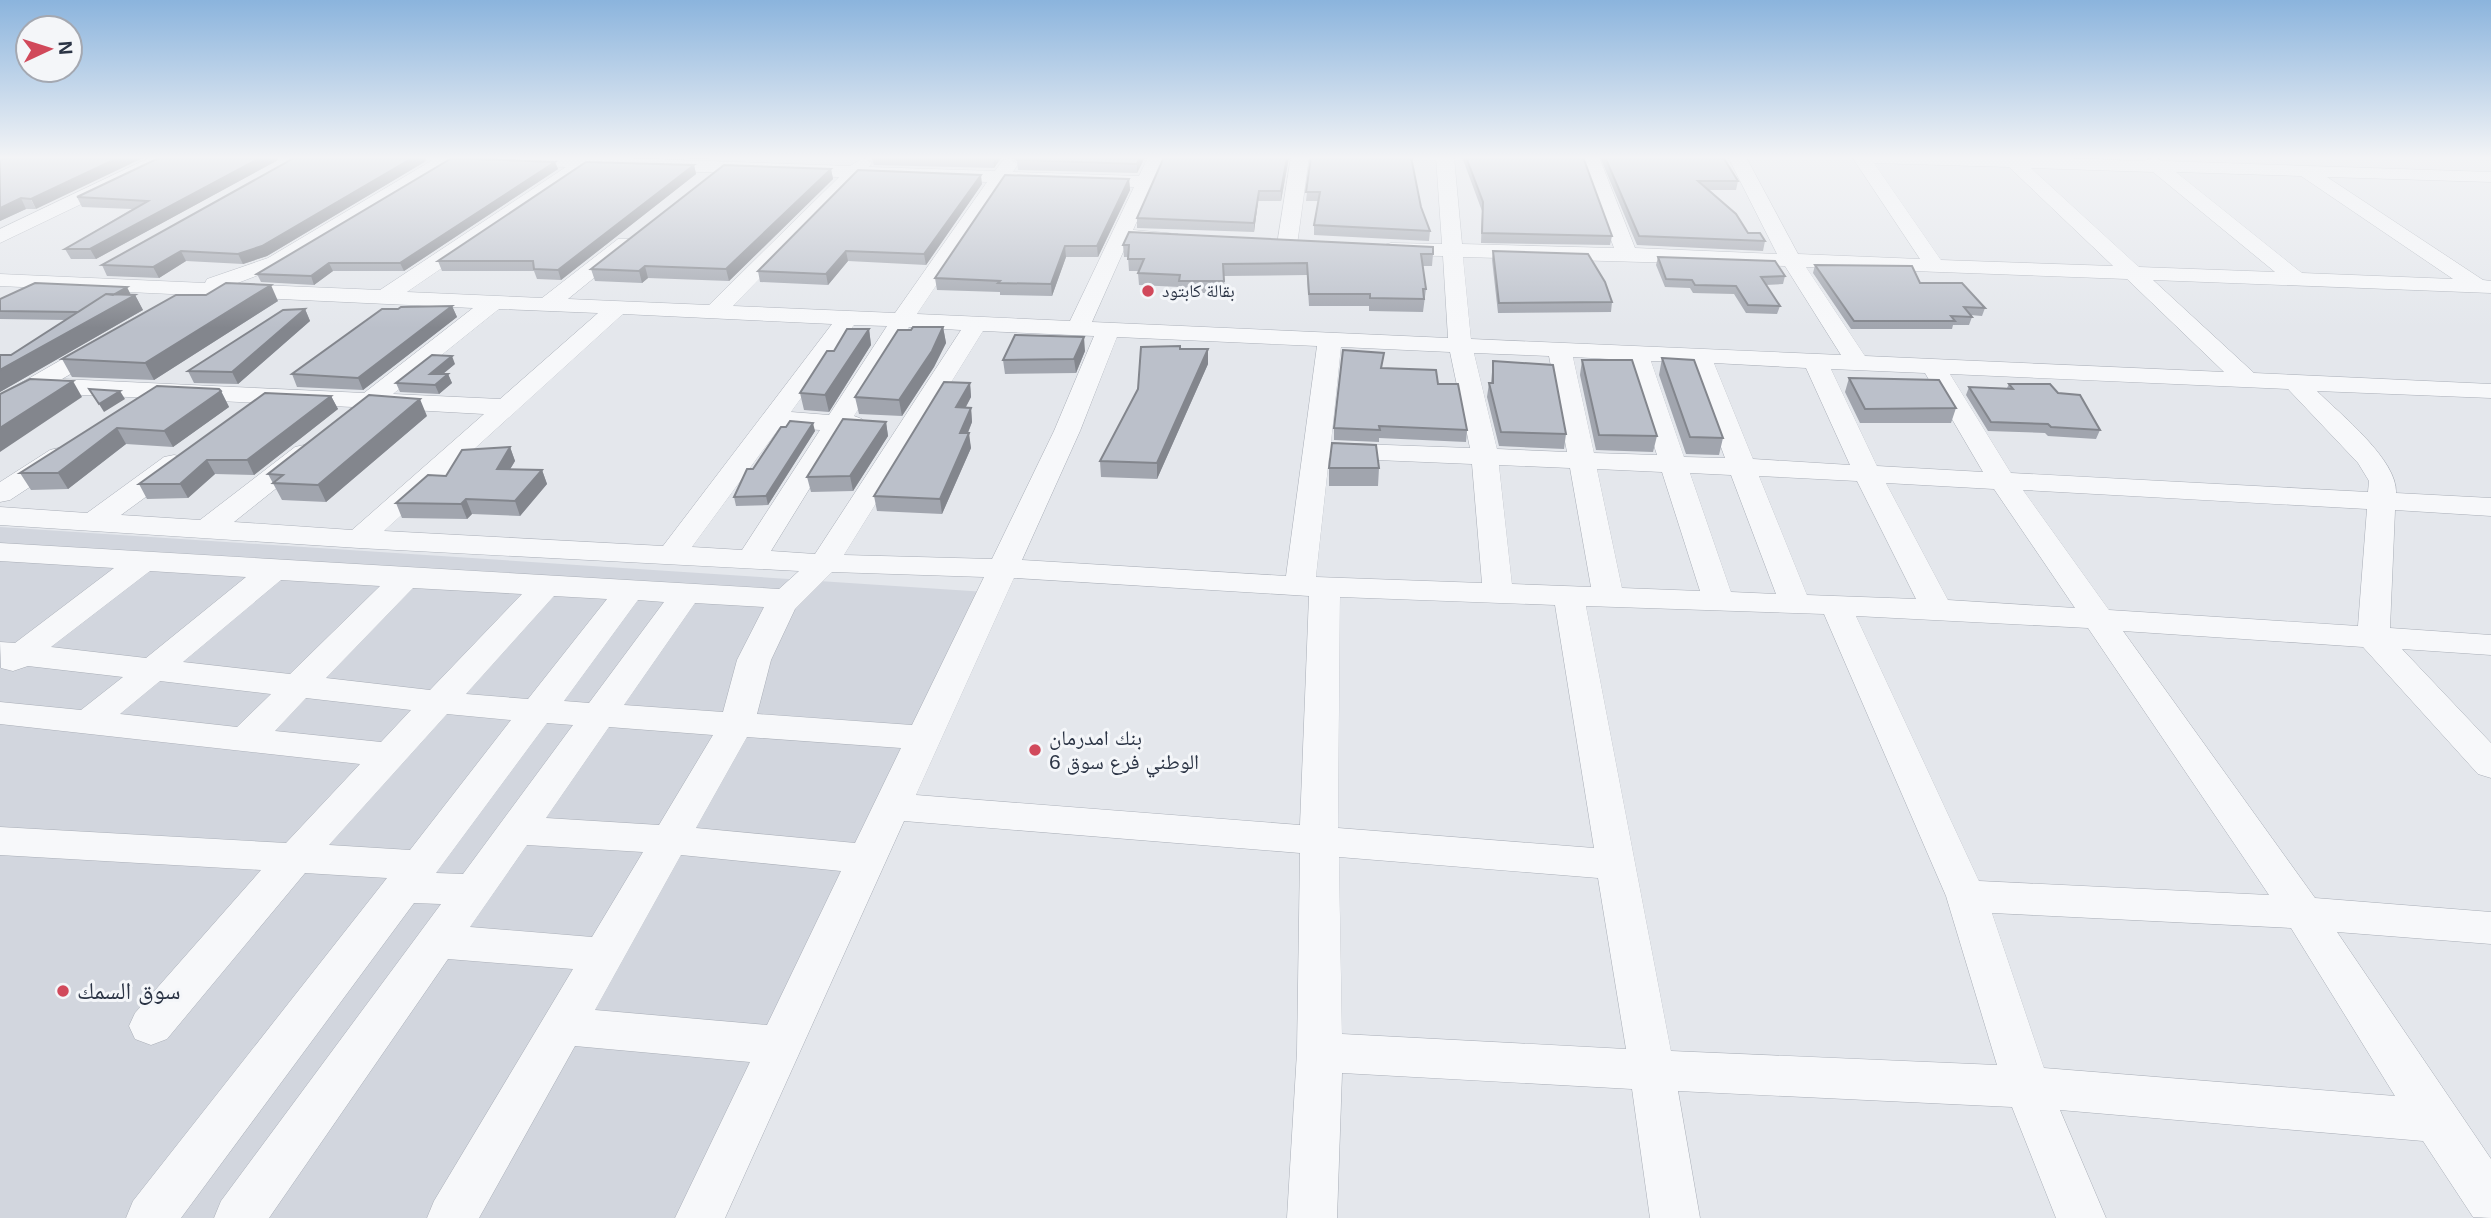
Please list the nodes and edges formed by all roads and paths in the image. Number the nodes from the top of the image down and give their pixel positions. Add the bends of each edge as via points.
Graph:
1 (48, 214) edge
2 (356, 214) edge
3 (512, 214) edge
4 (813, 214) edge
5 (975, 214) edge
6 (1132, 214) edge
7 (1292, 214) edge
8 (1449, 214) edge
9 (1612, 214) edge
10 (1767, 214) edge
11 (1901, 214) edge
12 (2071, 214) edge
13 (2215, 214) edge
14 (2371, 214) edge
15 (646, 227) edge
16 (1123, 235) junction
17 (0, 237) edge
18 (1191, 239) edge
19 (1260, 243) edge
20 (1287, 245) junction
21 (1314, 246) edge
22 (1369, 248) edge
23 (1451, 251) junction
24 (1627, 254) junction
25 (1791, 260) junction
26 (108, 263) edge
27 (1936, 267) junction
28 (2138, 275) junction
29 (0, 280) edge
30 (2297, 281) junction
31 (72, 283) junction
32 (202, 289) junction
33 (2486, 289) edge
34 (310, 294) junction
35 (392, 298) junction
36 (495, 302) junction
37 (548, 304) junction
38 (617, 308) junction
39 (166, 310) edge
40 (714, 312) junction
41 (275, 316) edge
42 (848, 318) junction
43 (902, 320) junction
44 (366, 322) edge
45 (976, 324) junction
46 (1093, 329) junction
47 (117, 338) edge
48 (1330, 339) junction
49 (1460, 345) junction
50 (1560, 350) junction
51 (1637, 353) junction
52 (1699, 356) junction
53 (1815, 361) junction
54 (1858, 363) junction
55 (1933, 366) junction
56 (195, 369) edge
57 (299, 371) edge
58 (2248, 380) junction
59 (2295, 382) junction
60 (33, 385) junction
61 (160, 391) junction
62 (2491, 391) edge
63 (266, 396) junction
64 (370, 400) junction
65 (0, 405) edge
66 (506, 407) junction
67 (126, 413) edge
68 (233, 419) edge
69 (774, 419) junction
70 (838, 423) junction
71 (890, 426) junction
72 (80, 443) edge
73 (1317, 450) junction
74 (190, 451) edge
75 (1485, 456) junction
76 (1582, 460) junction
77 (1674, 464) junction
78 (1743, 467) junction
79 (1868, 475) junction
80 (2003, 482) junction
81 (0, 494) edge
82 (2380, 503) junction
83 (2491, 507) edge
84 (0, 516) edge
85 (93, 522) junction
86 (207, 529) junction
87 (359, 539) junction
88 (0, 552) edge
89 (672, 554) junction
90 (752, 558) junction
91 (142, 562) junction
92 (824, 563) junction
93 (1002, 568) junction
94 (274, 570) junction
95 (405, 578) junction
96 (547, 585) junction
97 (1312, 587) junction
98 (630, 590) junction
99 (687, 592) junction
100 (1498, 595) junction
101 (1569, 597) junction
102 (785, 599) junction
103 (1609, 599) junction
104 (1719, 603) junction
105 (1796, 606) junction
106 (1836, 606) junction
107 (1937, 608) junction
108 (2101, 619) junction
109 (2373, 638) junction
110 (2491, 645) edge
111 (7, 659) edge
112 (153, 670) junction
113 (295, 687) junction
114 (437, 702) junction
115 (538, 711) junction
116 (0, 713) edge
117 (597, 715) junction
118 (89, 722) junction
119 (737, 724) junction
120 (924, 738) junction
121 (245, 740) junction
122 (388, 755) junction
123 (2491, 765) edge
124 (891, 806) junction
125 (515, 830) junction
126 (670, 840) junction
127 (0, 841) edge
128 (1319, 841) junction
129 (296, 858) junction
130 (865, 859) junction
131 (1617, 865) junction
132 (412, 876) junction
133 (472, 890) junction
134 (1966, 896) junction
135 (2303, 913) junction
136 (2491, 928) edge
137 (435, 941) junction
138 (603, 955) junction
139 (151, 1026) dead end
140 (562, 1026) junction
141 (779, 1045) junction
142 (1320, 1052) junction
143 (1652, 1070) junction
144 (2027, 1087) junction
145 (2436, 1121) junction
146 (2491, 1200) edge
147 (151, 1218) edge
148 (239, 1218) edge
149 (452, 1218) edge
150 (700, 1218) edge
151 (1312, 1218) edge
152 (1675, 1218) edge
153 (2081, 1218) edge

1 - 17 street
2 - 32 street via 275,262
3 - 35 street
4 - 40 street
5 - 43 street
6 - 16 street
7 - 20 street
8 - 23 street
9 - 24 street
10 - 25 street
11 - 27 street
12 - 28 street
13 - 30 street
14 - 33 street
15 - 37 street
16 - 18 street
16 - 46 street
19 - 20 street
20 - 21 street
22 - 23 street
23 - 24 street
23 - 49 street
24 - 25 street
25 - 27 street
25 - 54 street
26 - 31 street
27 - 28 street
28 - 30 street
28 - 58 street
29 - 31 street
30 - 33 street
31 - 32 street
32 - 34 street
32 - 39 street
34 - 35 street
34 - 41 street
35 - 36 street
35 - 44 street
36 - 37 street
36 - 64 street
37 - 38 street
38 - 40 street
38 - 66 street
40 - 42 street
42 - 43 street
42 - 69 street
43 - 45 street
43 - 70 street
45 - 46 street
45 - 71 street
46 - 48 street
46 - 93 street via 1067,431
47 - 60 street
48 - 49 street
48 - 73 street
49 - 50 street
49 - 75 street
50 - 51 street
50 - 76 street
51 - 52 street
51 - 77 street
52 - 53 street
52 - 78 street
53 - 54 street
53 - 79 street
54 - 55 street
55 - 58 street
55 - 80 street
56 - 61 street
57 - 63 street
58 - 59 street
59 - 62 street
59 - 82 street via 2378,470 2383,481
60 - 61 street
60 - 65 street
61 - 63 street
61 - 67 street
63 - 64 street
63 - 68 street
64 - 66 street
64 - 86 street
66 - 87 street
69 - 70 street
69 - 89 street
70 - 71 street
70 - 90 street
71 - 92 street
72 - 81 street
73 - 75 street
73 - 97 street
74 - 85 street
75 - 76 street
75 - 100 street
76 - 77 street
76 - 103 street
77 - 78 street
77 - 104 street
78 - 79 street
78 - 105 street
79 - 80 street
79 - 107 street
80 - 82 street
80 - 108 street
82 - 83 street
82 - 109 street
84 - 85 street
85 - 86 street
86 - 87 street
87 - 89 street
88 - 91 street
89 - 90 street
90 - 92 street
91 - 94 street
91 - 111 street
92 - 93 street
92 - 102 street
93 - 97 street
93 - 120 street
94 - 95 street
94 - 112 street
95 - 96 street
95 - 113 street
96 - 98 street
96 - 114 street
97 - 100 street
97 - 128 street
98 - 99 street
98 - 115 street
99 - 102 street
99 - 117 street
100 - 101 street
101 - 103 street
101 - 131 street
102 - 119 street via 754,660
103 - 104 street
104 - 105 street
105 - 106 street
106 - 107 street
106 - 134 street
107 - 108 street
108 - 109 street
108 - 135 street
109 - 110 street
109 - 123 street
111 - 112 street
112 - 113 street
112 - 118 street
113 - 114 street
113 - 121 street
114 - 115 street
114 - 122 street
115 - 117 street
115 - 132 street
116 - 118 street
117 - 119 street
117 - 125 street
118 - 121 street
119 - 120 street
119 - 126 street
120 - 124 street
121 - 122 street
122 - 129 street
124 - 128 street
124 - 130 street
125 - 126 street
125 - 133 street
126 - 130 street
126 - 138 street
127 - 129 street
128 - 131 street
128 - 142 street
129 - 132 street
129 - 139 street
130 - 141 street
131 - 143 street
132 - 133 street
132 - 147 street
133 - 137 street
134 - 135 street
134 - 144 street
135 - 136 street
135 - 145 street
137 - 138 street
137 - 148 street
138 - 140 street
140 - 141 street
140 - 149 street
141 - 150 street
142 - 143 street
142 - 151 street
143 - 144 street
143 - 152 street
144 - 145 street
144 - 153 street
145 - 146 street

